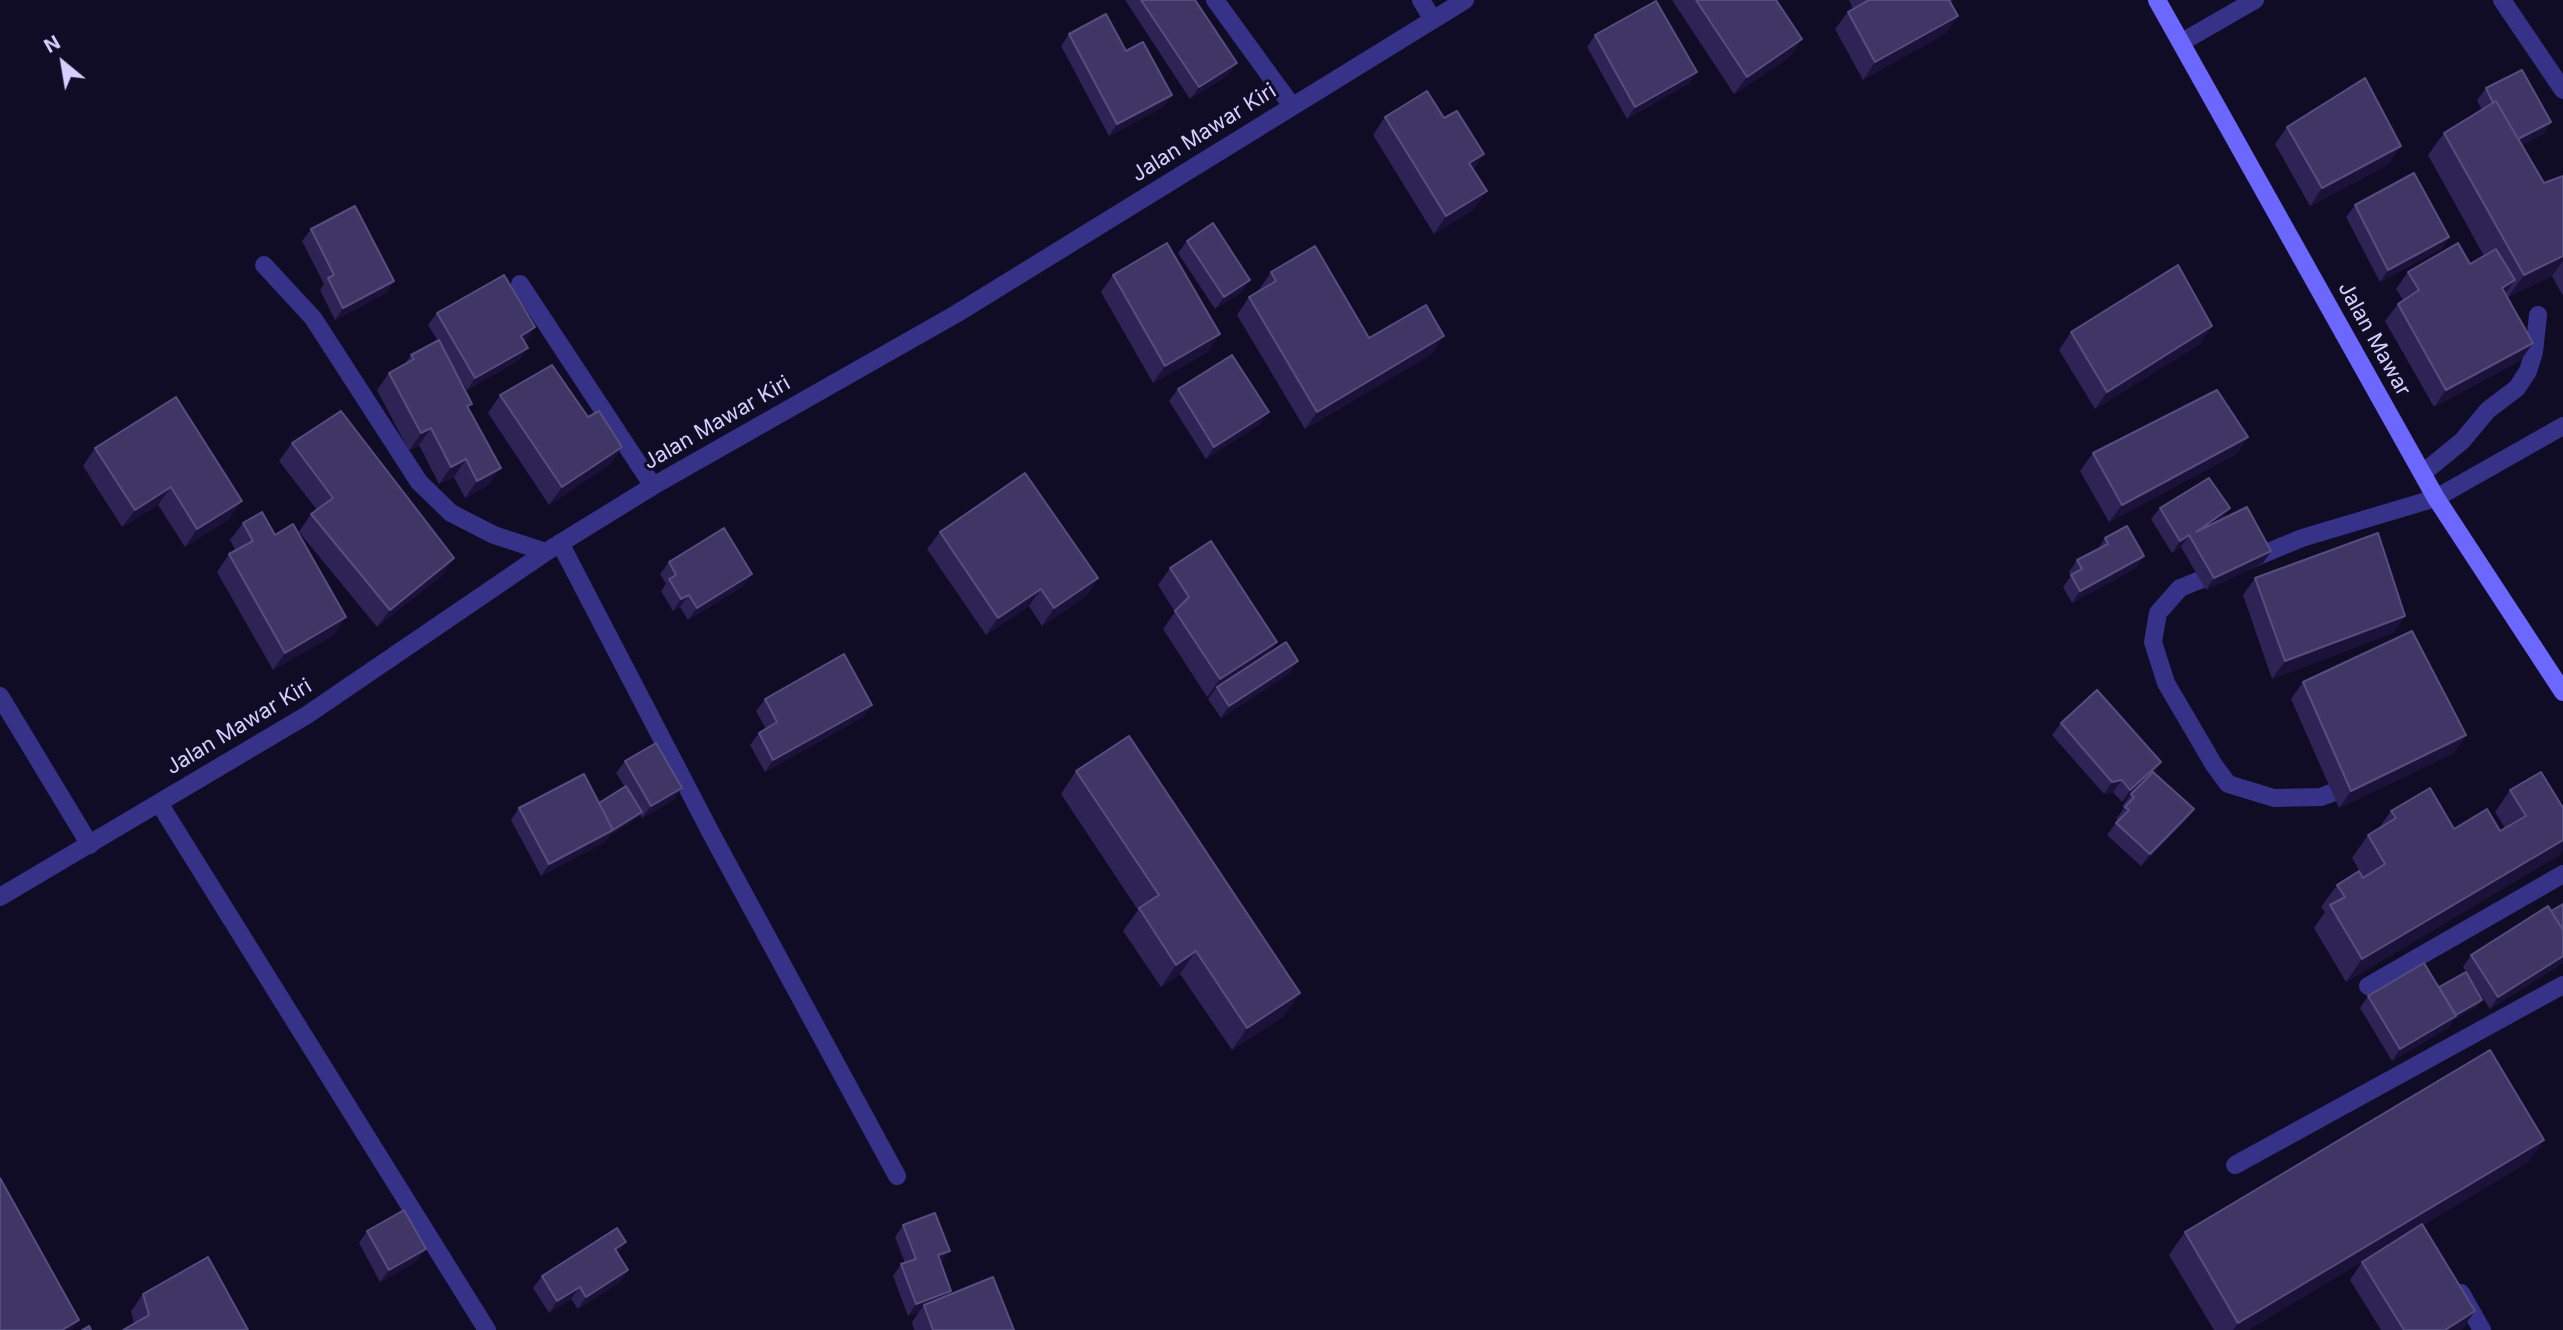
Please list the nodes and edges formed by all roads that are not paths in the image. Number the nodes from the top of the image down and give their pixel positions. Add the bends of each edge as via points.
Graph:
1 (1215, 0) edge
2 (1421, 0) edge
3 (1465, 0) edge
4 (2157, 0) edge
5 (2255, 0) edge
6 (2502, 0) edge
7 (1433, 20) junction
8 (2182, 42) junction
9 (2563, 90) edge
10 (1293, 106) junction
11 (264, 265) dead end
12 (520, 284) dead end
13 (2538, 315) dead end
14 (2563, 426) edge
15 (2423, 472) junction
16 (653, 486) junction
17 (2436, 498) junction
18 (553, 547) junction
19 (2563, 692) edge
20 (0, 696) edge
21 (2372, 778) edge
22 (159, 803) junction
23 (90, 845) junction
24 (2563, 874) edge
25 (0, 897) edge
26 (2563, 985) edge
27 (2368, 986) edge
28 (2235, 1165) dead end
29 (897, 1176) dead end
30 (2449, 1272) edge
31 (487, 1330) edge
32 (2482, 1330) edge

1 - 10 street
2 - 7 street
3 - 7 street, Jalan Mawar Kiri
4 - 8 street, Jalan Mawar
5 - 8 street
6 - 9 street
7 - 10 street, Jalan Mawar Kiri
8 - 15 street, Jalan Mawar
10 - 16 street, Jalan Mawar Kiri via 956,314
11 - 18 street via 313,318 419,482 451,513 494,535
12 - 16 street
13 - 15 street via 2535,352 2518,388 2487,410 2462,441
14 - 17 street
15 - 17 street, Jalan Mawar
16 - 18 street, Jalan Mawar Kiri
17 - 19 street, Jalan Mawar
17 - 21 street via 2302,538 2180,588 2158,613 2153,642 2166,683 2228,784 2274,799 2321,797
18 - 22 street, Jalan Mawar Kiri via 307,715
18 - 29 street
20 - 23 street
22 - 23 street, Jalan Mawar Kiri
22 - 31 street
23 - 25 street, Jalan Mawar Kiri
24 - 27 street
26 - 28 street
30 - 32 street

